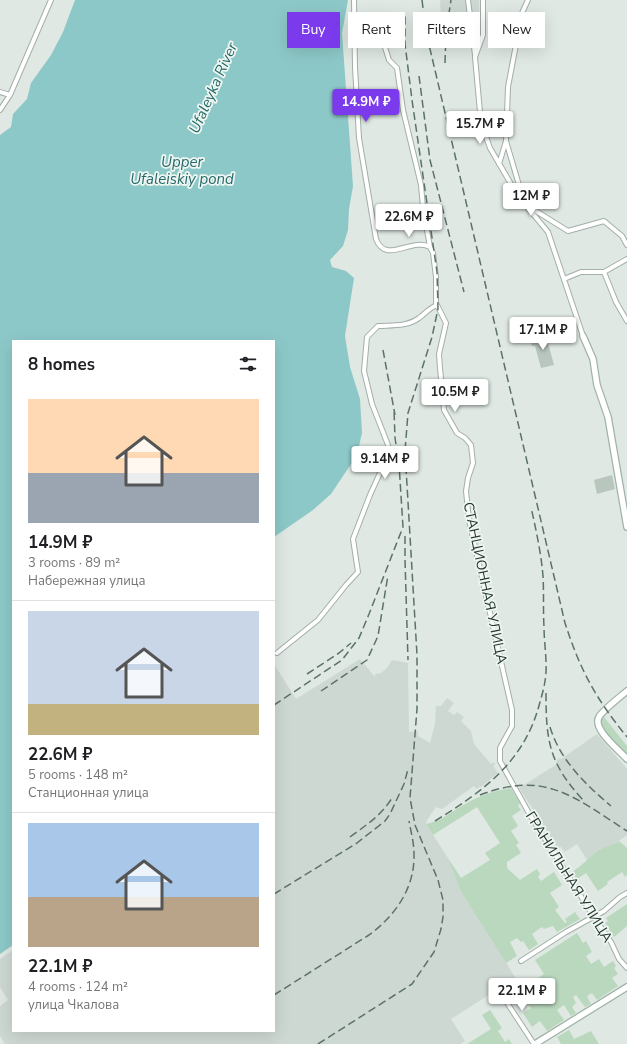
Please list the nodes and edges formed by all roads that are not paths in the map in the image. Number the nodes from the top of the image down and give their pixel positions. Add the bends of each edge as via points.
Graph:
1 (51, 0) edge
2 (354, 0) edge
3 (468, 0) edge
4 (483, 0) edge
5 (528, 0) edge
6 (354, 12) edge
7 (355, 48) edge
8 (386, 48) edge
9 (475, 57) junction
10 (0, 92) edge
11 (10, 95) junction
12 (0, 110) edge
13 (506, 141) junction
14 (499, 164) junction
15 (525, 204) junction
16 (627, 245) edge
17 (430, 247) junction
18 (627, 259) edge
19 (604, 272) junction
20 (564, 279) junction
21 (437, 305) junction
22 (627, 322) edge
23 (584, 336) joint
24 (627, 527) edge
25 (277, 653) dead end
26 (627, 691) edge
27 (627, 759) edge
28 (513, 786) joint
29 (627, 893) edge
30 (594, 917) junction
31 (521, 962) dead end
32 (627, 968) edge
33 (627, 987) edge
34 (498, 989) dead end
35 (535, 1044) edge

1 - 11 street
2 - 6 street
3 - 9 street
4 - 9 street via 483,35
5 - 13 street via 522,13 508,87
7 - 17 street via 359,138 378,246 388,251 417,244
8 - 17 street, СТАНЦИОННАЯ УЛИЦА via 390,60 397,68 403,110 421,185
9 - 14 street via 481,123
10 - 11 street
11 - 12 street
13 - 14 street
13 - 15 street
14 - 15 street
15 - 16 street via 568,231 604,221 622,236
15 - 20 street via 548,232
17 - 21 street, СТАНЦИОННАЯ УЛИЦА via 436,277
18 - 19 street
19 - 20 street via 581,272
19 - 22 street
20 - 23 street
21 - 25 street via 418,319 402,325 378,326 367,337 364,372 372,404 388,445 384,464 353,539 358,572 318,620
21 - 28 street, СТАНЦИОННАЯ УЛИЦА via 446,323 439,354 444,410 457,433 471,445 473,462 466,491 469,520 512,710 512,726 499,755
23 - 24 street via 593,359 597,385 608,417
26 - 27 street via 602,712 597,723 599,729
28 - 30 street, ГРАНИЛЬНАЯ УЛИЦА
29 - 30 street
30 - 31 street
30 - 32 street, ГРАНИЛЬНАЯ УЛИЦА
33 - 35 street
34 - 35 street

